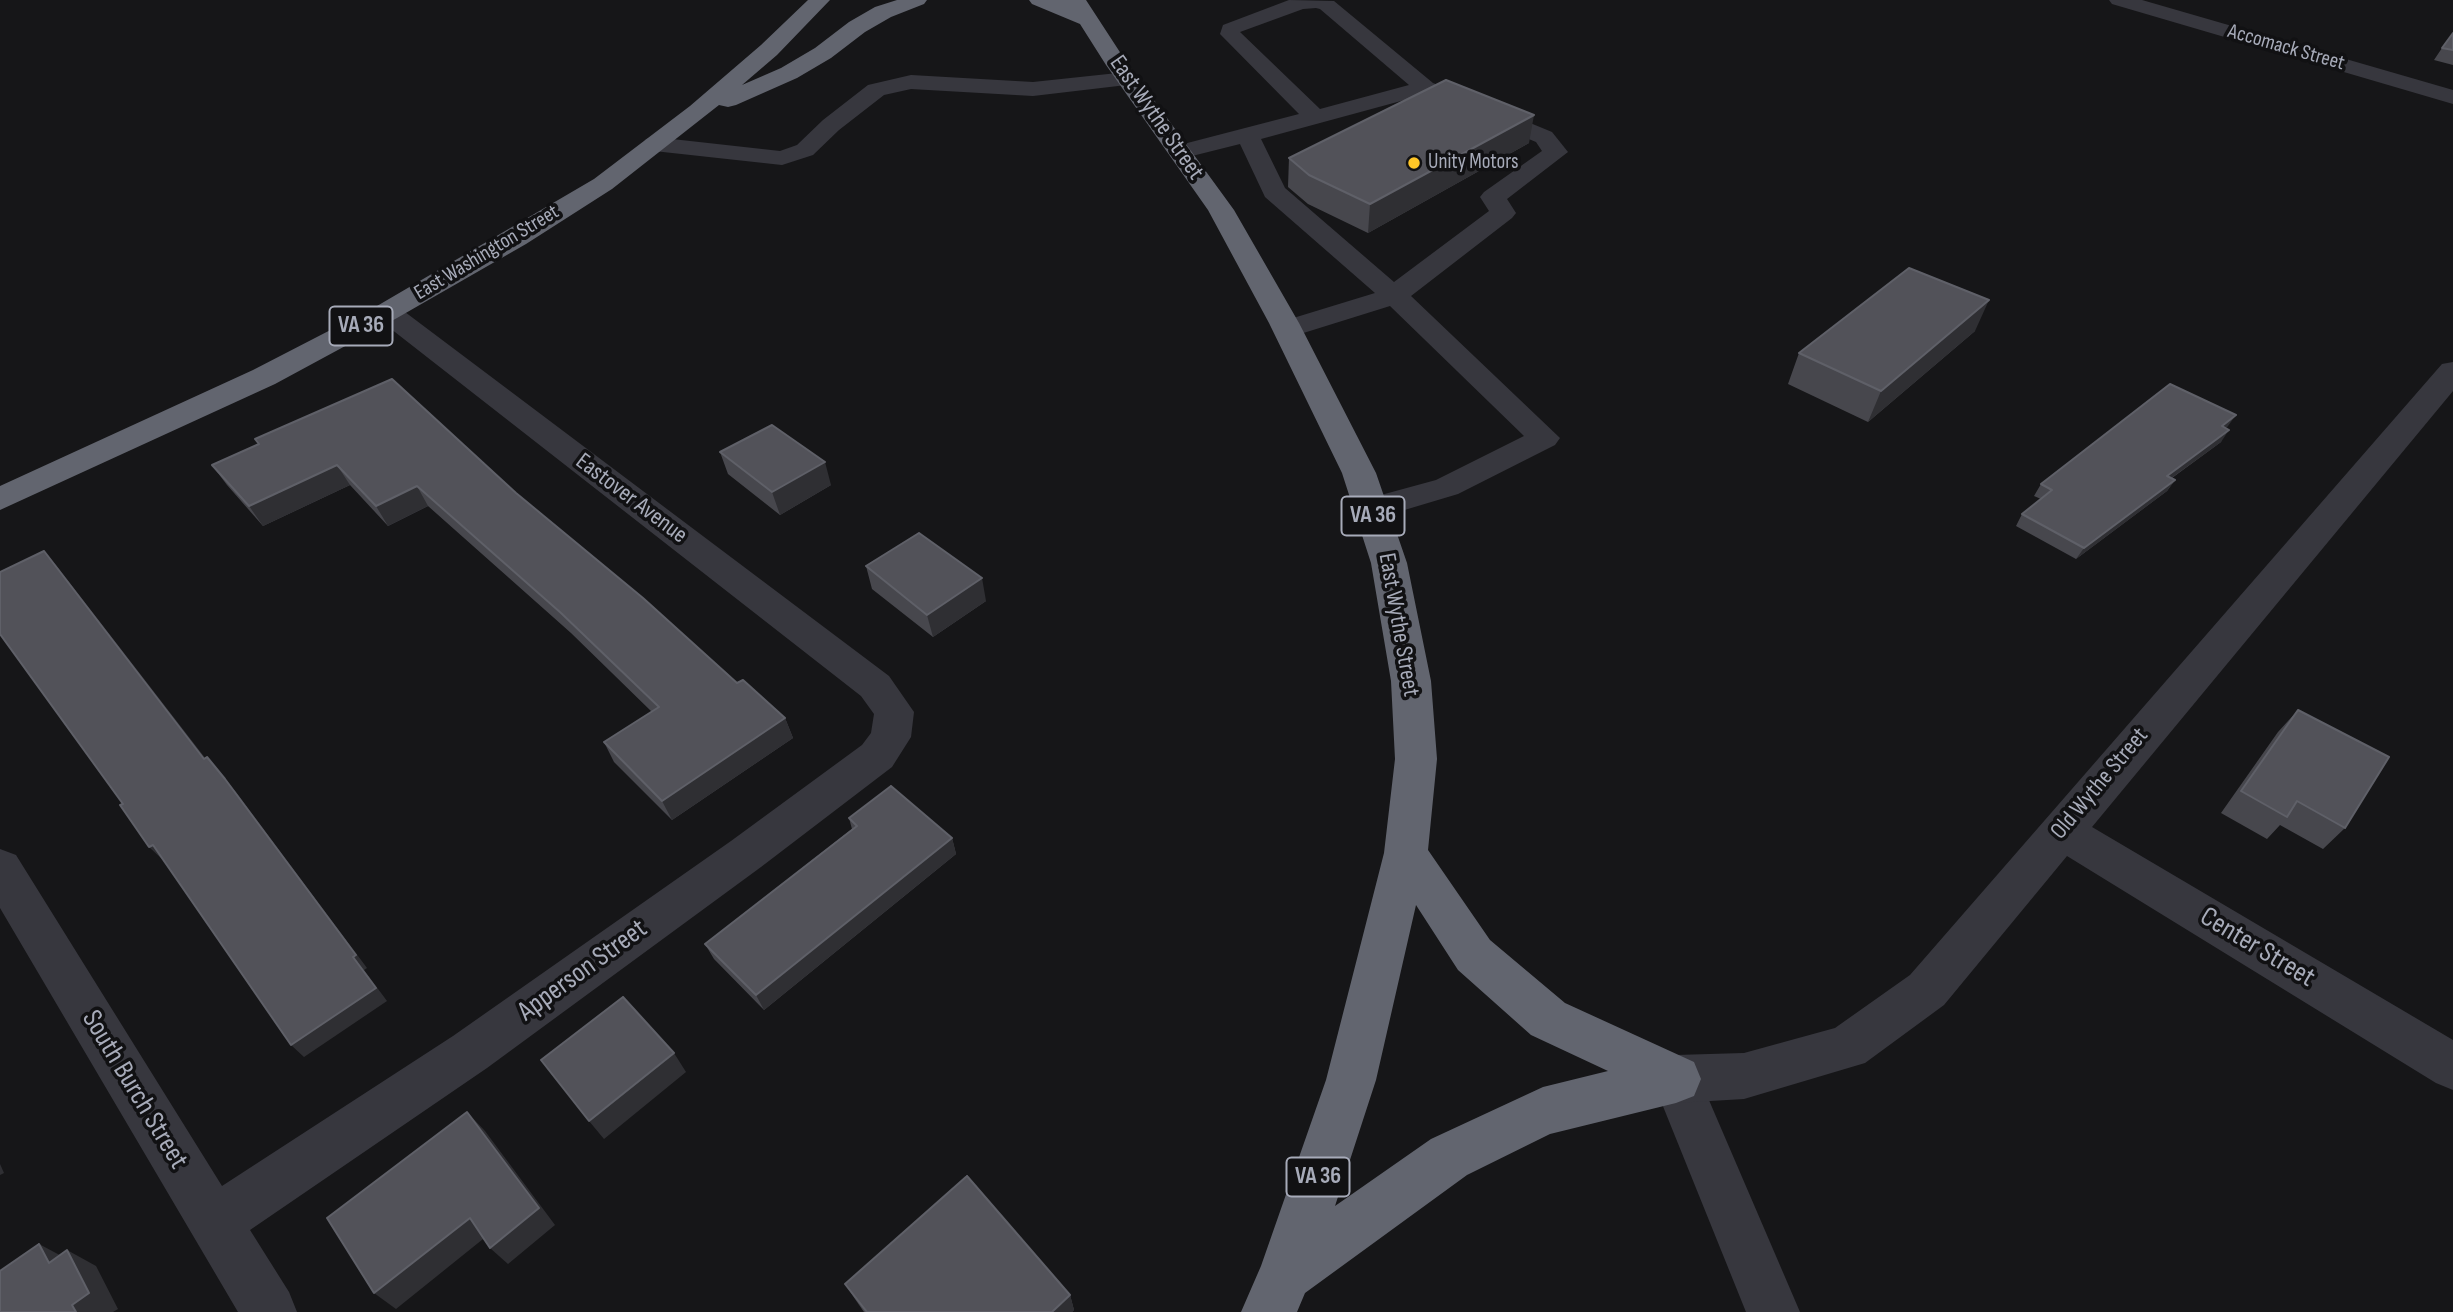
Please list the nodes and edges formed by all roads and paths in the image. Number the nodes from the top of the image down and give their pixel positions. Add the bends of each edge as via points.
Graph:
1 (820, 0) edge
2 (917, 0) edge
3 (1039, 0) edge
4 (2119, 0) edge
5 (1082, 10) edge
6 (1127, 79) junction
7 (1425, 88) junction
8 (2453, 97) edge
9 (698, 111) junction
10 (1315, 117) junction
11 (1248, 135) junction
12 (654, 144) junction
13 (1180, 152) junction
14 (1393, 296) junction
15 (387, 312) junction
16 (1287, 329) junction
17 (2453, 371) edge
18 (0, 499) edge
19 (1371, 509) junction
20 (875, 686) joint
21 (2061, 830) junction
22 (1406, 853) junction
23 (0, 868) edge
24 (2453, 1067) edge
25 (1676, 1079) junction
26 (215, 1222) junction
27 (1278, 1293) edge
28 (269, 1312) edge
29 (1773, 1312) edge

1 - 9 highway, East Washington Street / VA 36
2 - 9 highway via 883,12 789,73
3 - 5 highway
4 - 8 street, Accomack Street
5 - 6 highway, East Wythe Street / VA 36
6 - 12 lane via 1033,89 911,82 876,90 805,150 782,158
6 - 13 highway, East Wythe Street / VA 36
7 - 10 lane
7 - 10 lane via 1327,5 1300,3 1230,29
7 - 14 lane via 1544,137 1556,152 1493,197 1503,213
9 - 12 highway, East Washington Street / VA 36
10 - 11 lane
11 - 13 lane
11 - 14 lane via 1274,192
12 - 15 highway, East Washington Street / VA 36 via 603,184
13 - 16 highway, East Wythe Street / VA 36 via 1221,210
14 - 16 lane
14 - 19 lane via 1544,438 1447,487
15 - 18 highway, East Washington Street / VA 36 via 264,377
15 - 20 street, Eastover Avenue
16 - 19 highway, East Wythe Street / VA 36 via 1359,473
17 - 21 street, Old Wythe Street
19 - 22 highway, East Wythe Street / VA 36 via 1389,563 1411,681 1416,759
20 - 26 street, Apperson Street via 894,712 891,737 877,756 481,1044
21 - 24 street, Center Street
21 - 25 street, Old Wythe Street via 1927,990 1848,1047 1744,1076
22 - 25 highway via 1474,955 1548,1019
22 - 27 highway, East Wythe Street / VA 36 via 1351,1080
23 - 26 street, South Burch Street
25 - 27 highway via 1543,1111 1449,1157
25 - 29 lane
26 - 28 street, South Burch Street

